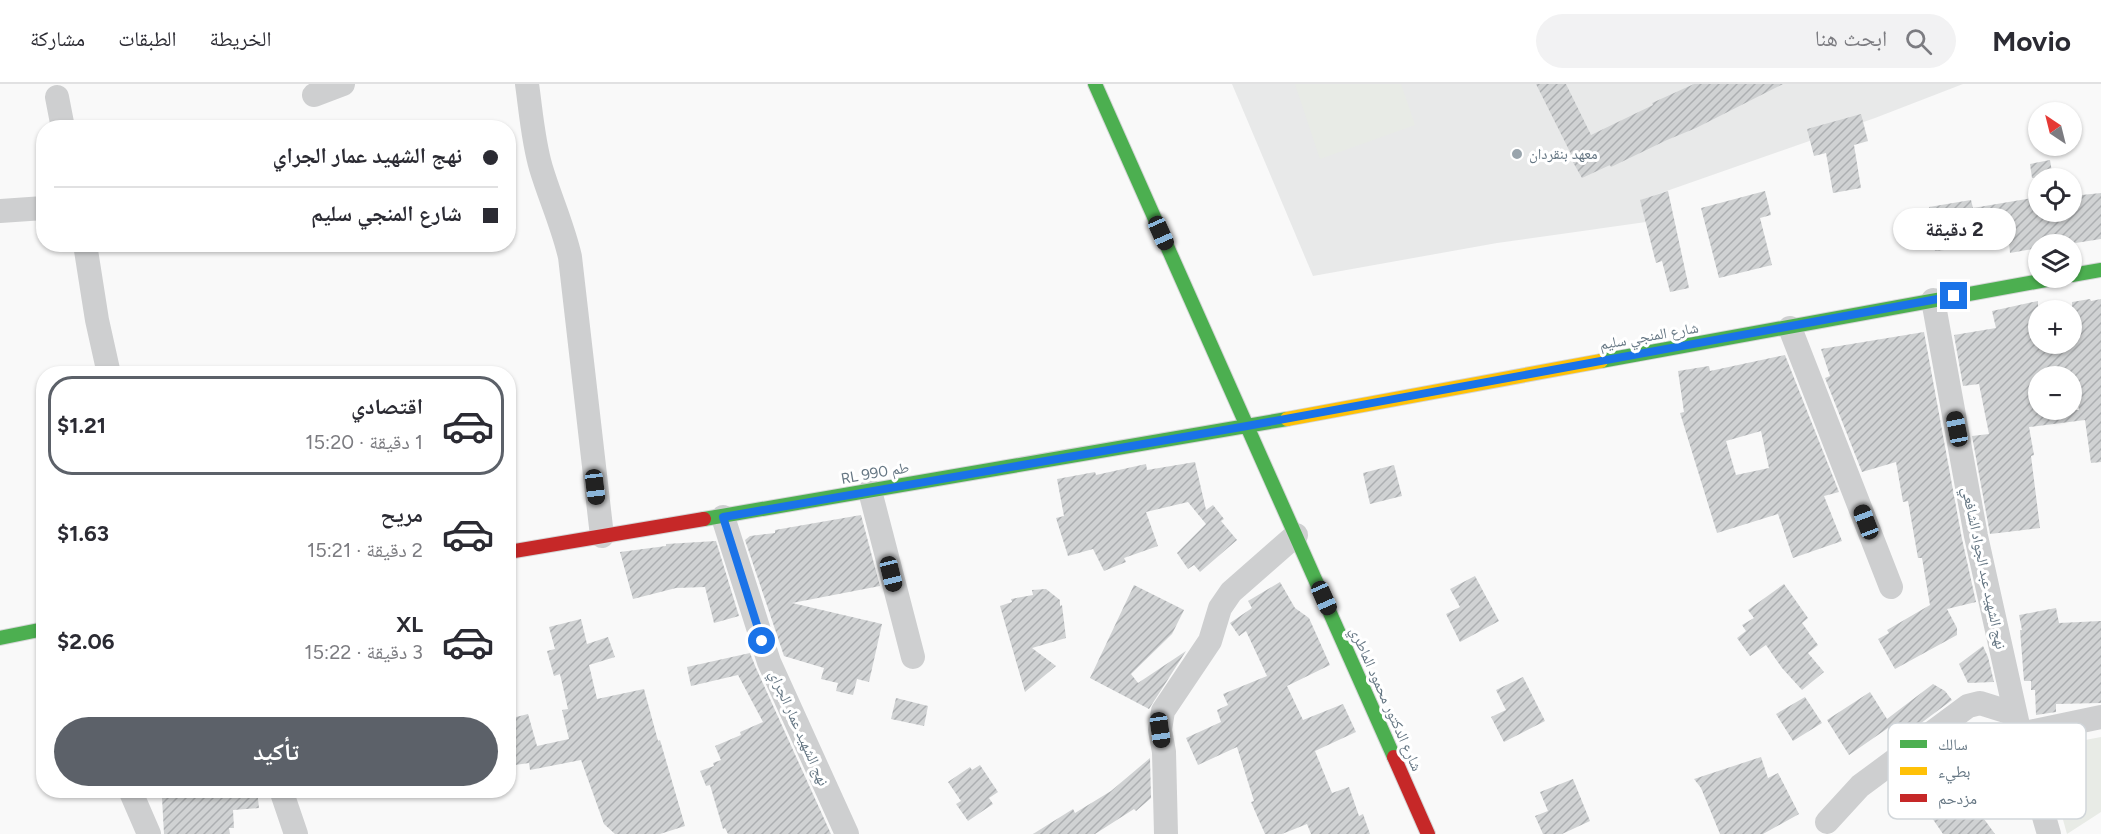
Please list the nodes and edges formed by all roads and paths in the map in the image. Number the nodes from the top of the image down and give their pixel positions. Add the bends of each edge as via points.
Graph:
1 (343, 84) edge
2 (527, 84) edge
3 (1095, 84) edge
4 (314, 94) dead end
5 (57, 97) dead end
6 (61, 120) edge
7 (36, 209) edge
8 (0, 211) edge
9 (86, 252) edge
10 (2101, 270) edge
11 (2082, 273) edge
12 (2028, 283) edge
13 (1933, 300) junction
14 (1790, 327) junction
15 (107, 366) edge
16 (1247, 426) junction
17 (870, 491) junction
18 (723, 517) junction
19 (1296, 535) junction
20 (602, 536) junction
21 (516, 551) edge
22 (1891, 587) dead end
23 (36, 631) edge
24 (0, 638) edge
25 (913, 657) dead end
26 (2101, 717) edge
27 (1945, 723) edge
28 (2016, 723) edge
29 (2018, 723) edge
30 (2030, 723) edge
31 (1888, 765) edge
32 (133, 798) edge
33 (284, 798) edge
34 (2045, 819) edge
35 (1827, 822) dead end
36 (1425, 833) edge
37 (149, 834) edge
38 (296, 834) edge
39 (847, 834) edge
40 (1166, 834) edge
41 (2049, 834) edge

1 - 4 street
2 - 20 street via 535,144 570,257
3 - 16 street, شارع الدكتور محمود الماطري
5 - 6 street
7 - 8 street
9 - 15 street
10 - 11 street
12 - 13 street, شارع المنجي سليم
13 - 14 street, شارع المنجي سليم
13 - 29 street, نهج الشهيد عبد الجواد الشافعي via 1976,536
14 - 16 street, شارع المنجي سليم
14 - 22 street
16 - 17 street, RL طم 990
16 - 19 street, شارع الدكتور محمود الماطري
17 - 18 street, RL طم 990
17 - 25 street
18 - 20 street, RL طم 990
18 - 39 street, نهج الشهيد عمار الجراي via 769,662
19 - 36 street, شارع الدكتور محمود الماطري
19 - 40 street via 1231,592 1220,608 1210,641 1163,711 1160,730
20 - 21 street, RL طم 990
23 - 24 street
26 - 30 street
27 - 28 street via 1968,706 1980,703
31 - 35 street via 1860,786
32 - 37 street
33 - 38 street
34 - 41 street, نهج الشهيد عبد الجواد الشافعي

